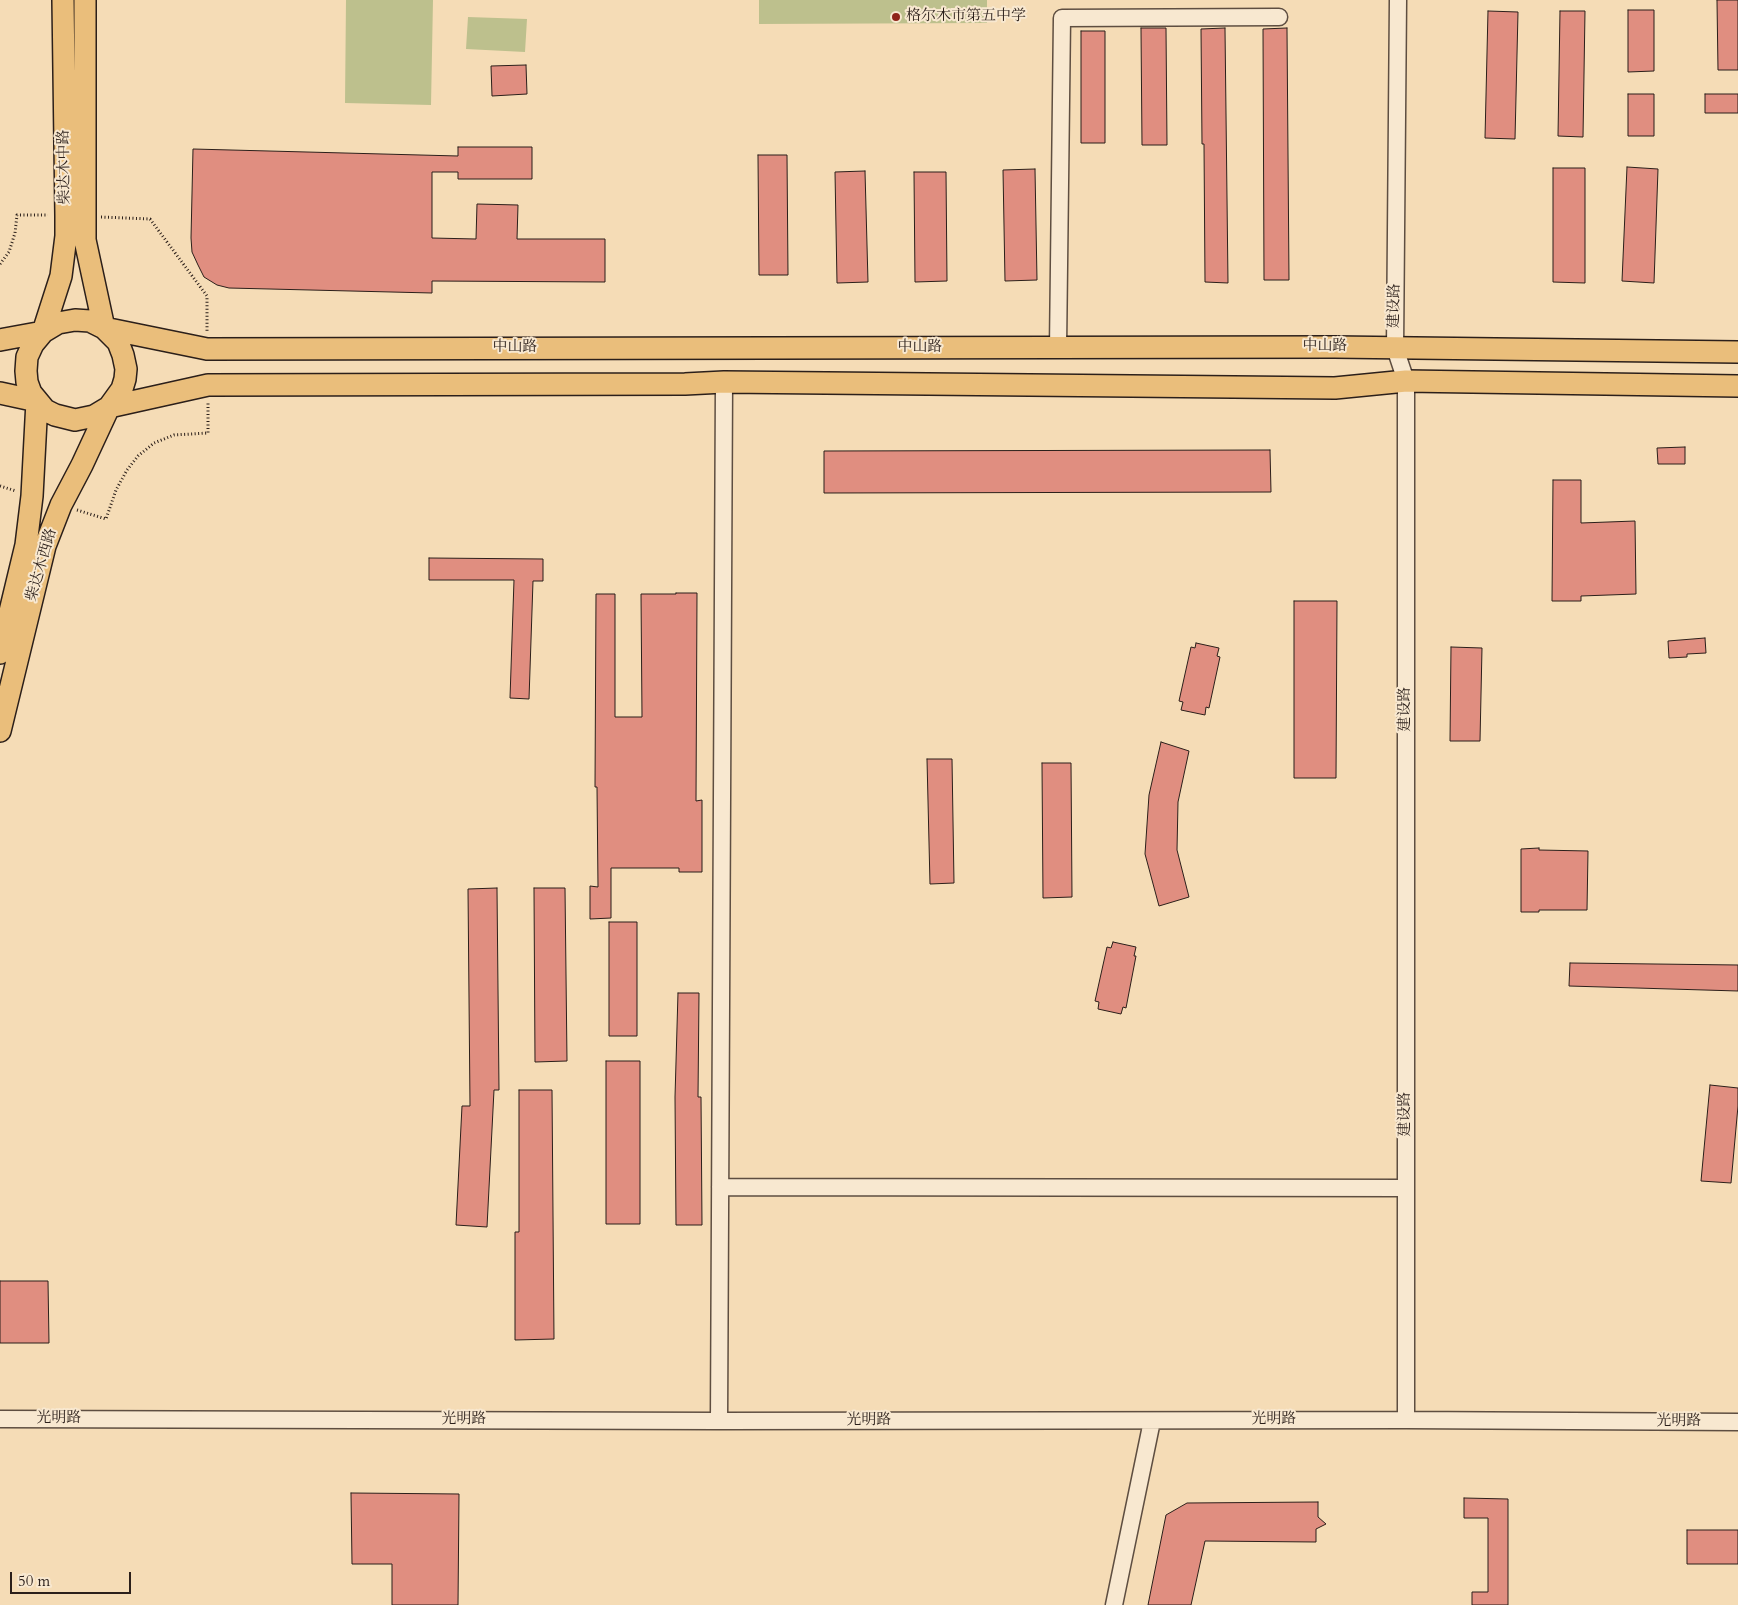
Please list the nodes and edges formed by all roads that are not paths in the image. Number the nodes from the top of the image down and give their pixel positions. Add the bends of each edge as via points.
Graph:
1 (63, 0) edge
2 (85, 0) edge
3 (1398, 0) edge
4 (1279, 17) dead end
5 (104, 328) junction
6 (43, 332) junction
7 (0, 340) edge
8 (1058, 348) junction
9 (1394, 348) junction
10 (1738, 352) edge
11 (1406, 381) junction
12 (724, 382) junction
13 (1738, 386) edge
14 (0, 393) edge
15 (37, 401) junction
16 (109, 407) junction
17 (0, 652) edge
18 (0, 731) edge
19 (720, 1187) junction
20 (1406, 1188) junction
21 (0, 1419) edge
22 (1152, 1420) junction
23 (1406, 1420) junction
24 (719, 1421) junction
25 (1738, 1422) edge
26 (1114, 1605) edge

1 - 6 main road, 柴达木中路 via 66,236 61,276
2 - 5 main road, 柴达木中路 via 85,240
3 - 9 street, 建设路
4 - 8 street via 1062,18
5 - 6 main road via 75,320 58,323
5 - 8 main road, 中山路 via 207,349
5 - 16 main road via 118,342 126,369 122,389
6 - 7 main road
6 - 15 main road via 27,357 27,382
8 - 9 main road, 中山路
9 - 10 main road, 中山路
9 - 11 street, 建设路
11 - 12 main road via 1335,388
11 - 13 main road
11 - 20 street, 建设路
12 - 16 main road via 208,385
12 - 19 street
14 - 15 main road
15 - 16 main road via 45,410 75,420 94,416
15 - 17 main road, 柴达木西路 via 26,545
16 - 18 main road, 柴达木西路 via 61,505 45,546
19 - 20 street
19 - 24 street
20 - 23 street, 建设路
21 - 24 street, 光明路
22 - 23 street, 光明路
22 - 24 street, 光明路
22 - 26 street
23 - 25 street, 光明路

